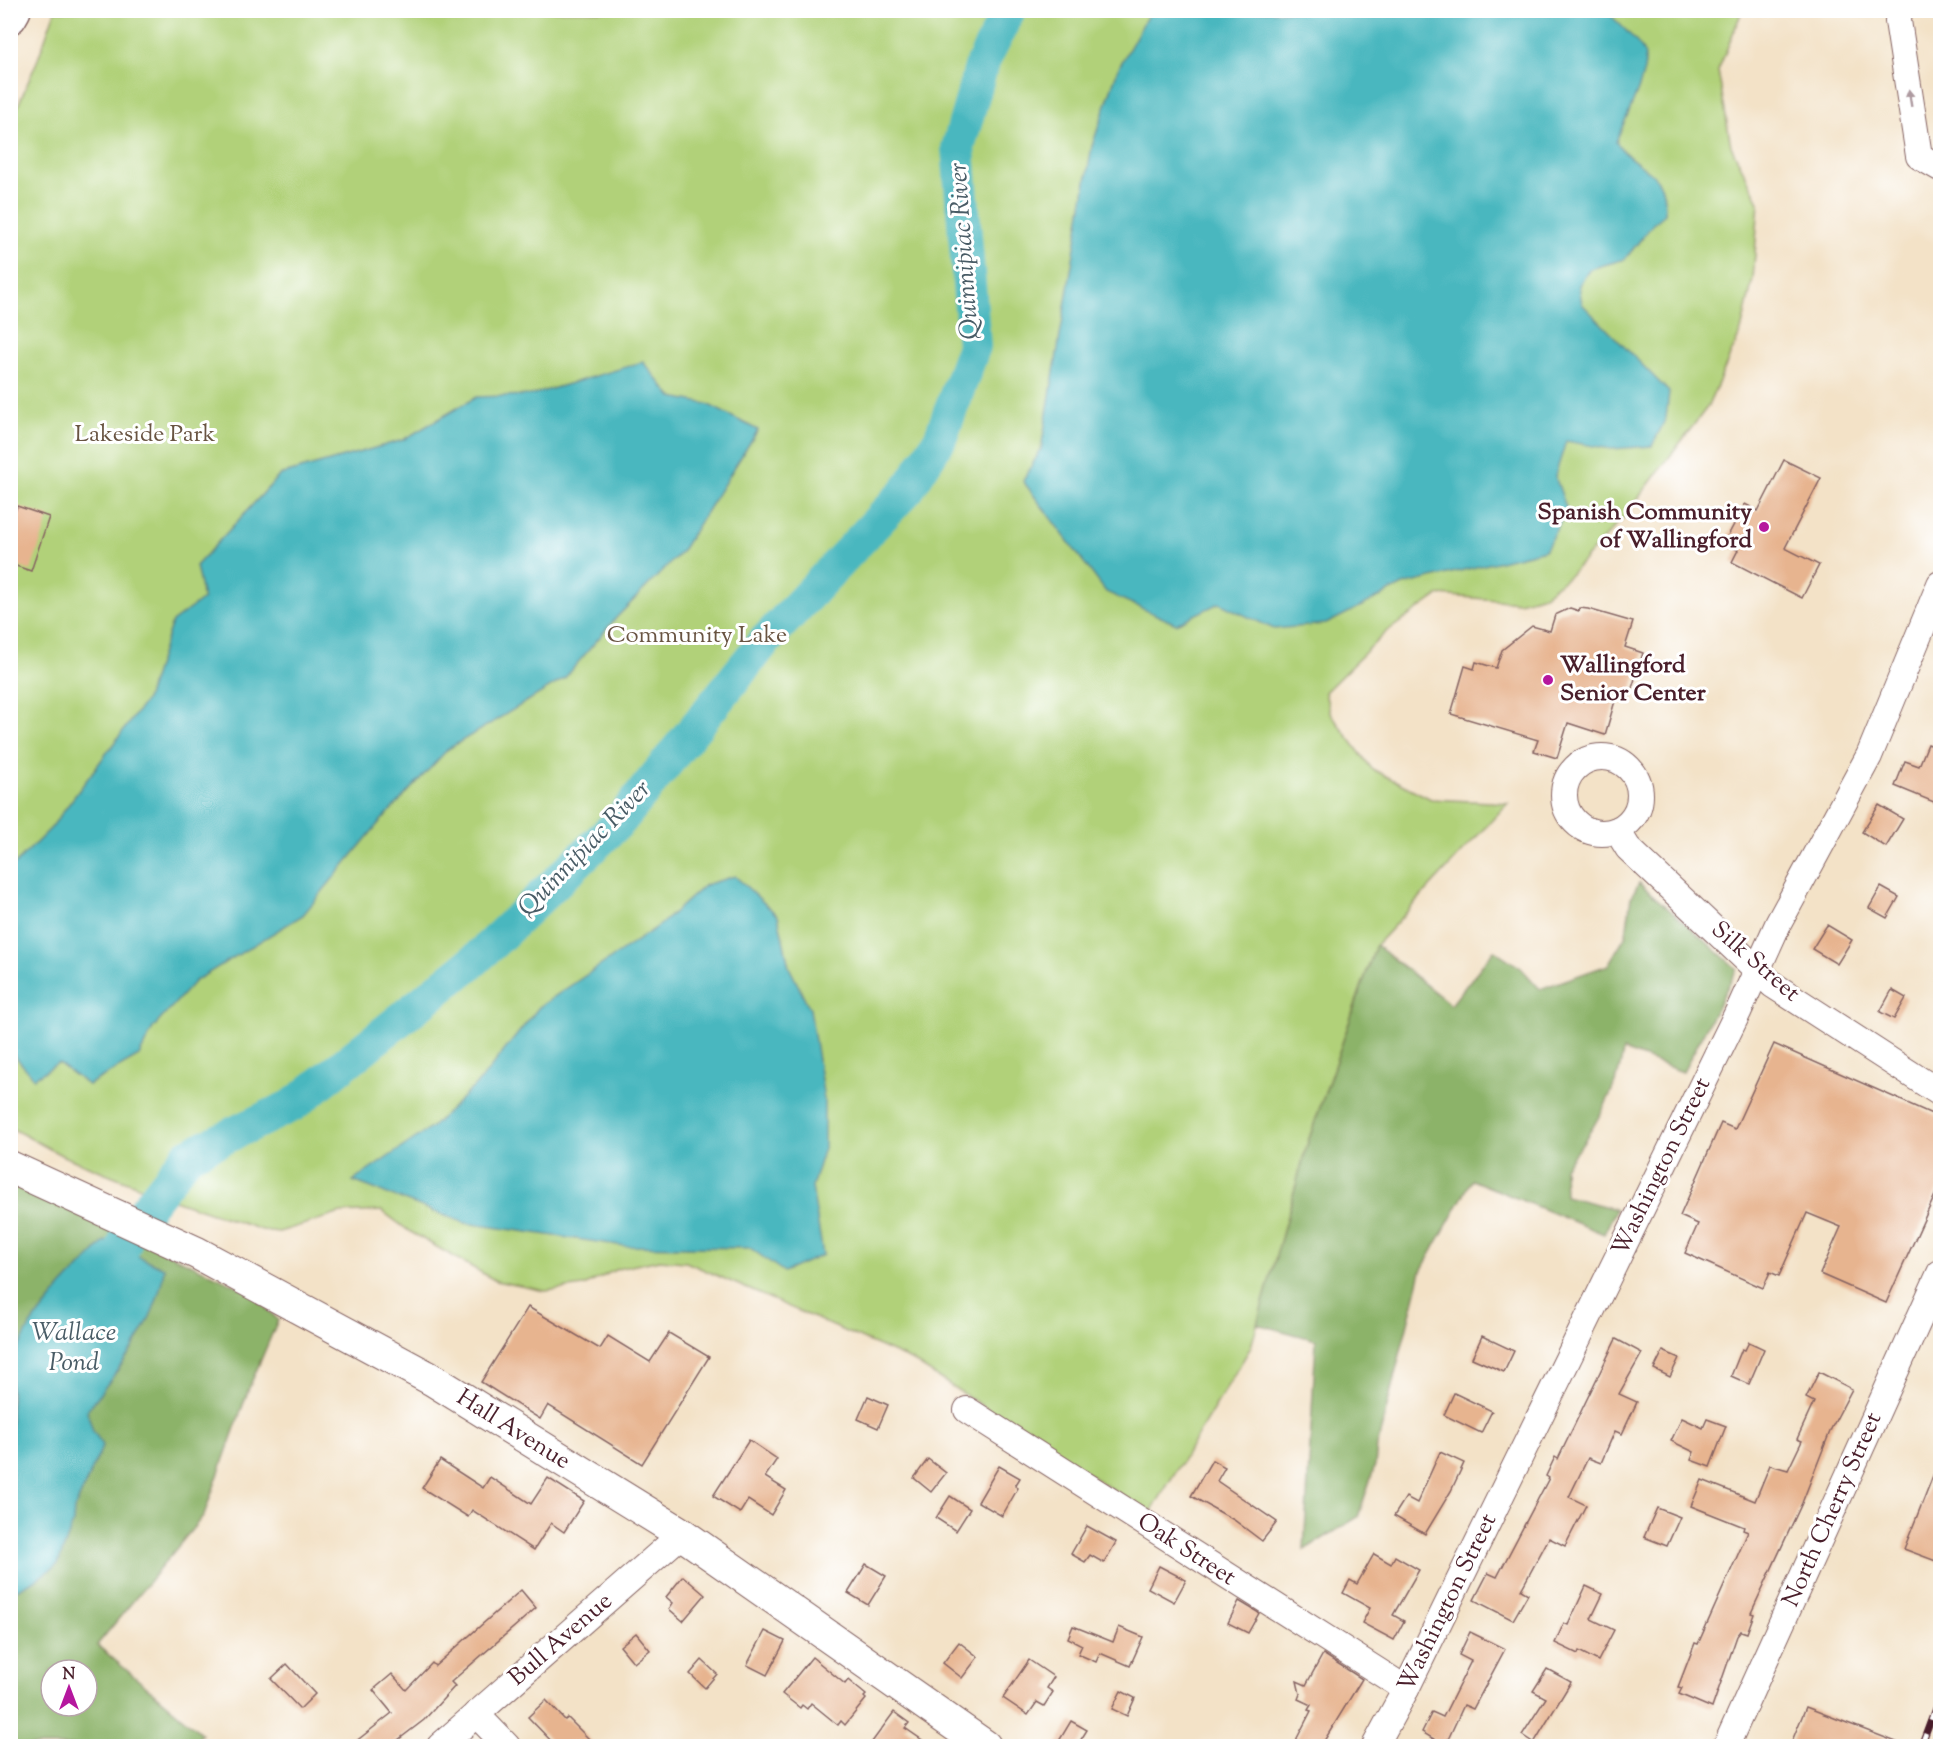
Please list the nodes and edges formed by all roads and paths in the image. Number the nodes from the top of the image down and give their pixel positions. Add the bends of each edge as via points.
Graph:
1 (14, 10) edge
2 (1899, 10) edge
3 (10, 17) edge
4 (1941, 168) edge
5 (1941, 584) edge
6 (1617, 830) dead end
7 (1758, 970) junction
8 (1941, 1093) edge
9 (10, 1167) edge
10 (1941, 1273) edge
11 (967, 1410) dead end
12 (682, 1534) junction
13 (1406, 1689) junction
14 (476, 1714) junction
15 (440, 1746) edge
16 (507, 1746) edge
17 (985, 1746) edge
18 (1375, 1746) edge
19 (1726, 1746) edge

1 - 3 highway
4 -> 2 street via 1919,156
5 - 7 street, Washington Street via 1869,756 1778,924
6 - 7 street, Silk Street via 1628,848
7 - 8 street, Silk Street via 1784,993
7 - 13 street, Washington Street
9 - 12 main road, Hall Avenue via 197,1253 433,1380
10 - 19 street, North Cherry Street
11 - 13 street, Oak Street
12 - 14 street, Bull Avenue
12 - 17 main road, Hall Avenue
13 - 18 street, Washington Street
14 - 15 street, Bull Avenue
14 - 16 street

